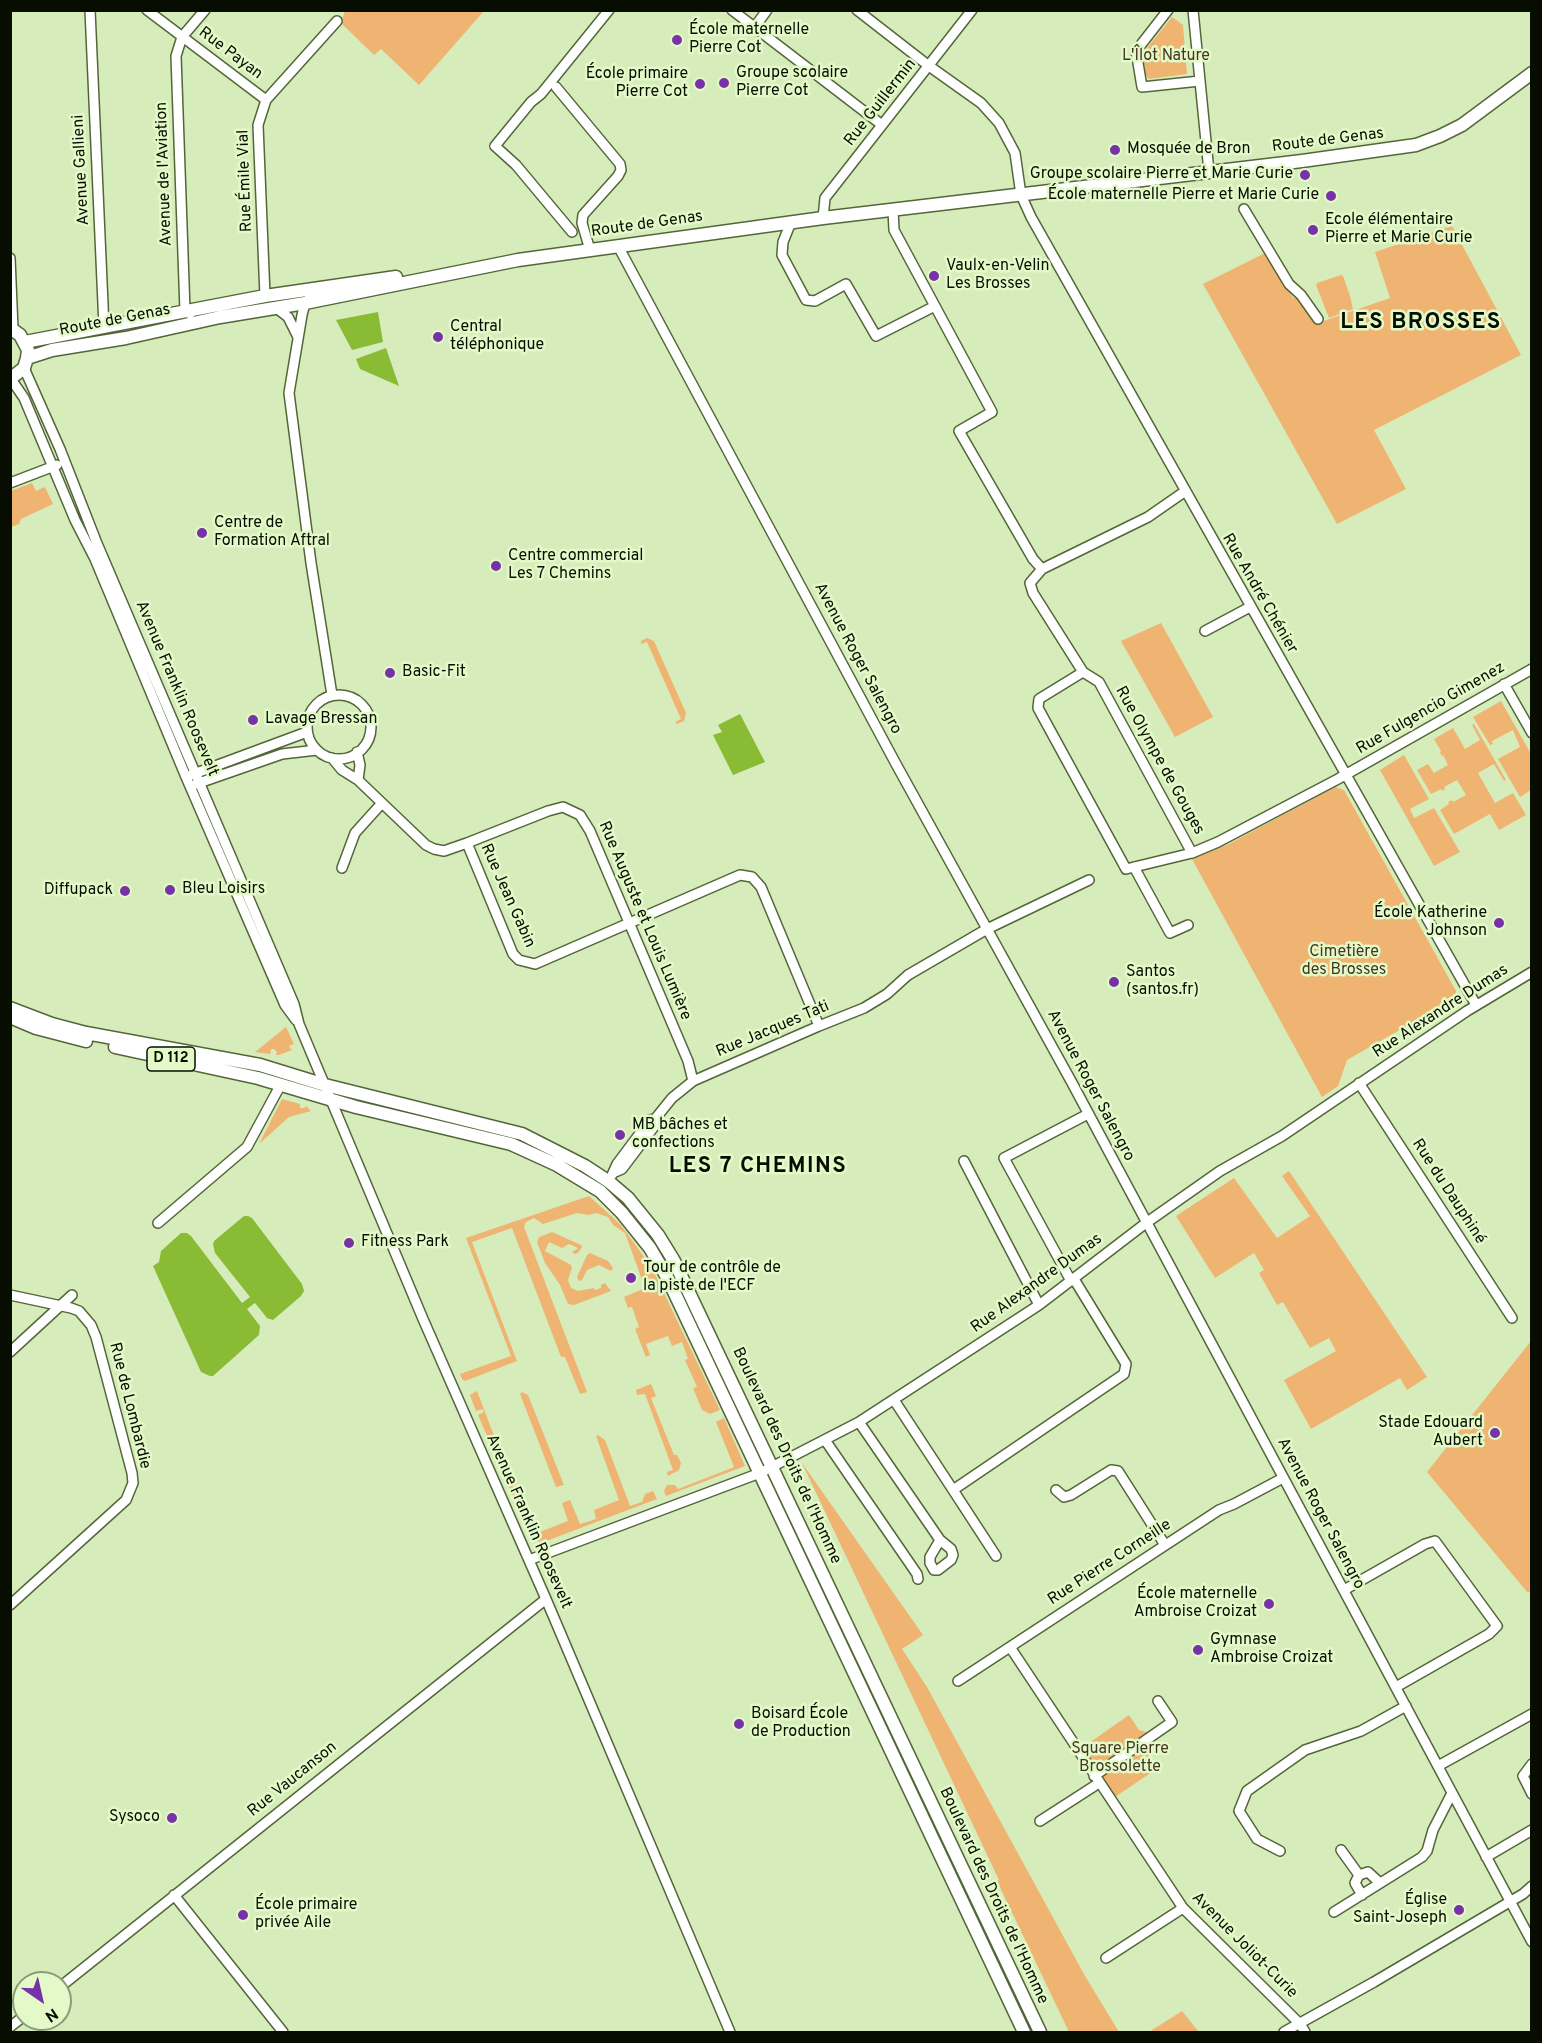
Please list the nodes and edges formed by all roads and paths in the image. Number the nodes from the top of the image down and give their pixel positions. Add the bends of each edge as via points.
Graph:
1 (90, 10) edge
2 (147, 10) edge
3 (205, 10) edge
4 (609, 10) edge
5 (732, 10) edge
6 (767, 10) edge
7 (857, 10) edge
8 (972, 10) edge
9 (1168, 10) edge
10 (1193, 10) edge
11 (337, 21) dead end
12 (754, 28) junction
13 (182, 37) junction
14 (929, 66) junction
15 (1532, 73) edge
16 (1200, 81) junction
17 (556, 87) dead end
18 (266, 100) junction
19 (882, 125) junction
20 (1209, 172) junction
21 (1021, 195) junction
22 (1244, 208) dead end
23 (893, 210) junction
24 (823, 218) junction
25 (791, 222) junction
26 (572, 232) dead end
27 (618, 246) junction
28 (590, 250) junction
29 (10, 258) edge
30 (507, 263) junction
31 (447, 268) junction
32 (265, 296) junction
33 (305, 303) junction
34 (935, 306) junction
35 (276, 307) junction
36 (185, 311) junction
37 (215, 319) junction
38 (1318, 320) dead end
39 (104, 327) junction
40 (12, 329) edge
41 (298, 337) junction
42 (25, 342) junction
43 (26, 363) junction
44 (11, 379) edge
45 (65, 462) junction
46 (53, 466) junction
47 (10, 483) edge
48 (1184, 492) junction
49 (1042, 568) junction
50 (110, 592) junction
51 (124, 606) junction
52 (1250, 607) junction
53 (1205, 631) dead end
54 (1532, 669) edge
55 (1083, 672) junction
56 (1504, 684) junction
57 (332, 695) junction
58 (307, 732) junction
59 (1532, 733) edge
60 (317, 750) junction
61 (357, 753) junction
62 (332, 758) junction
63 (1346, 775) junction
64 (198, 778) junction
65 (358, 780) junction
66 (188, 782) junction
67 (382, 803) junction
68 (467, 843) junction
69 (1192, 853) junction
70 (342, 868) dead end
71 (1130, 868) junction
72 (1089, 880) dead end
73 (629, 924) junction
74 (1188, 925) dead end
75 (987, 929) junction
76 (1532, 972) edge
77 (1476, 1005) junction
78 (10, 1008) edge
79 (10, 1017) edge
80 (299, 1024) junction
81 (819, 1026) junction
82 (693, 1081) junction
83 (1359, 1083) junction
84 (325, 1085) junction
85 (280, 1086) junction
86 (331, 1100) junction
87 (1088, 1114) junction
88 (964, 1161) dead end
89 (607, 1181) junction
90 (158, 1223) dead end
91 (1146, 1223) junction
92 (1073, 1280) junction
93 (10, 1295) edge
94 (72, 1295) dead end
95 (60, 1305) junction
96 (1039, 1305) junction
97 (1512, 1318) dead end
98 (10, 1352) edge
99 (894, 1400) junction
100 (859, 1422) junction
101 (825, 1440) junction
102 (772, 1467) junction
103 (760, 1473) junction
104 (1283, 1478) junction
105 (953, 1490) junction
106 (1056, 1490) dead end
107 (940, 1540) dead end
108 (1165, 1545) junction
109 (996, 1556) dead end
110 (529, 1560) junction
111 (918, 1580) dead end
112 (1344, 1590) junction
113 (546, 1599) junction
114 (10, 1605) edge
115 (1010, 1647) junction
116 (958, 1682) dead end
117 (1396, 1687) junction
118 (1158, 1701) dead end
119 (1406, 1706) junction
120 (1532, 1714) edge
121 (1532, 1764) edge
122 (1438, 1766) junction
123 (1097, 1780) junction
124 (1452, 1793) junction
125 (1532, 1794) edge
126 (1040, 1821) dead end
127 (1532, 1830) edge
128 (1341, 1850) dead end
129 (1280, 1851) dead end
130 (1486, 1857) junction
131 (1359, 1875) junction
132 (1380, 1883) junction
133 (1532, 1887) edge
134 (1362, 1895) junction
135 (174, 1896) junction
136 (1509, 1902) junction
137 (1183, 1908) junction
138 (1334, 1912) dead end
139 (1532, 1942) edge
140 (1106, 1958) dead end
141 (72, 1977) edge
142 (1302, 2028) edge
143 (283, 2032) edge
144 (730, 2032) edge
145 (1024, 2032) edge
146 (1040, 2032) edge
147 (1284, 2032) edge

1 - 39 street, Avenue Gallieni
2 - 13 street, Rue Payan
3 - 13 street
4 - 26 street via 495,146
5 - 12 street
6 - 12 street
7 - 14 street, Rue André Chénier
8 - 14 street, Rue Guillermin
9 - 16 street via 1136,51 1142,87
10 - 16 street
11 - 18 street, Rue Émile Vial
12 - 19 street
13 - 18 street, Rue Payan
13 - 36 street, Avenue de l'Aviation via 176,56
14 - 19 street, Rue Guillermin
14 - 21 street, Rue André Chénier via 981,103 999,123 1015,153
15 - 20 main road, Route de Genas via 1461,125 1416,145
16 - 20 street
17 - 28 street via 620,164 618,176 583,215
18 - 32 street, Rue Émile Vial via 258,125
19 - 24 street, Rue Guillermin via 825,198
20 - 21 main road, Route de Genas
21 - 23 main road, Route de Genas
21 - 48 street, Rue André Chénier
22 - 38 street via 1289,284
23 - 24 main road, Route de Genas
23 - 34 street via 894,230
24 - 25 main road, Route de Genas
25 - 27 main road, Route de Genas
25 - 34 street via 782,255 807,300 815,300 846,284 876,336
27 - 28 main road, Route de Genas
27 - 75 street, Avenue Roger Salengro
28 - 30 main road, Route de Genas
29 - 40 street
30 - 31 main road, Route de Genas
30 - 33 main road, Route de Genas
31 - 32 main road, Route de Genas
31 - 33 street via 314,295
32 - 35 street
32 - 36 main road, Route de Genas
32 - 37 street, Route de Genas
33 - 35 main road, Route de Genas
33 - 41 street
34 - 49 street via 992,412 959,431 1033,559
35 - 37 main road, Route de Genas
35 - 41 street via 288,317
36 - 37 street, Route de Genas via 194,318
36 - 39 main road, Route de Genas
37 - 43 main road, Route de Genas via 52,350
39 - 42 main road, Route de Genas
40 - 42 main road
41 - 57 street via 289,393
42 - 43 main road
43 - 44 main road
43 - 45 street, Avenue Franklin Roosevelt
44 - 46 street, Avenue Franklin Roosevelt via 24,398
45 - 46 street
45 - 51 street, Avenue Franklin Roosevelt
46 - 47 street
46 - 50 street, Avenue Franklin Roosevelt
48 - 49 street via 1148,517
48 - 52 street, Rue André Chénier
49 - 55 street, Rue Olympe de Gouges via 1030,583 1033,592
50 - 51 street
50 - 66 street, Avenue Franklin Roosevelt
51 - 64 street, Avenue Franklin Roosevelt
52 - 53 street
52 - 63 street, Rue André Chénier
54 - 56 street, Rue Fulgencio Gimenez
55 - 69 street, Rue Olympe de Gouges via 1099,682
55 - 71 street via 1039,699 1038,708
56 - 59 street
56 - 63 street, Rue Fulgencio Gimenez
57 - 58 street via 310,712
57 - 61 street via 351,697 370,718 370,735
58 - 60 street
58 - 64 street
60 - 62 street
60 - 64 street via 282,754
61 - 62 street
61 - 65 street
62 - 65 street, Rue Auguste et Louis Lumière
63 - 69 street, Rue Fulgencio Gimenez
63 - 77 street, Rue André Chénier
64 - 66 street
64 - 80 street, Avenue Franklin Roosevelt
65 - 67 street, Rue Auguste et Louis Lumière
66 - 80 street, Avenue Franklin Roosevelt via 285,1005
67 - 68 street, Rue Auguste et Louis Lumière via 426,845 444,850
67 - 70 street via 355,833
68 - 73 street, Rue Auguste et Louis Lumière via 563,807 580,815
68 - 73 street, Rue Jean Gabin via 513,954 519,960 536,964
69 - 71 street, Rue Fulgencio Gimenez
71 - 74 street via 1170,933
72 - 75 street, Rue Jacques Tati
73 - 81 street via 740,875 752,877 761,887
73 - 82 street, Rue Auguste et Louis Lumière
75 - 81 street, Rue Jacques Tati via 908,975 864,1008
75 - 87 street, Avenue Roger Salengro
76 - 77 street, Rue Alexandre Dumas
77 - 83 street, Rue Alexandre Dumas
78 - 84 main road, D 112 via 86,1034 260,1065
79 - 85 main road, D 112 via 65,1037
80 - 84 street, Avenue Franklin Roosevelt
81 - 82 street, Rue Jacques Tati
82 - 89 street, Rue Jacques Tati via 650,1120
83 - 91 street, Rue Alexandre Dumas
83 - 97 street, Rue du Dauphiné
84 - 86 street, Avenue Franklin Roosevelt
84 - 89 main road, Boulevard des Droits de l'Homme via 522,1134 568,1156
85 - 86 main road, D 112
85 - 90 street via 247,1147
86 - 89 main road, Boulevard des Droits de l'Homme via 511,1144 557,1165
86 - 110 street, Avenue Franklin Roosevelt
87 - 91 street, Avenue Roger Salengro
87 - 92 street via 1004,1158
88 - 96 street
89 - 102 main road, Boulevard des Droits de l'Homme via 648,1221 670,1254
89 - 103 main road, Boulevard des Droits de l'Homme via 622,1213 659,1262
91 - 92 street, Rue Alexandre Dumas
91 - 104 street, Avenue Roger Salengro
92 - 96 street, Rue Alexandre Dumas
92 - 105 street via 1126,1364 1124,1374
93 - 95 street, Rue de Lombardie
94 - 95 street
95 - 98 street
95 - 114 street, Rue de Lombardie via 79,1311 94,1330 133,1482 126,1500
96 - 99 street, Rue Alexandre Dumas
99 - 100 street, Rue Alexandre Dumas
99 - 105 street
100 - 101 street, Rue Alexandre Dumas
100 - 107 street
101 - 102 street, Rue Alexandre Dumas
101 - 111 street
102 - 103 street, Rue Alexandre Dumas
102 - 146 main road, Boulevard des Droits de l'Homme
103 - 110 street, Rue Alexandre Dumas
103 - 145 main road, Boulevard des Droits de l'Homme
104 - 108 street, Rue Pierre Corneille via 1219,1510
104 - 112 street, Avenue Roger Salengro
105 - 109 street
106 - 108 street via 1064,1497 1071,1496 1111,1470 1118,1471
108 - 115 street, Rue Pierre Corneille
110 - 113 street, Avenue Franklin Roosevelt
112 - 117 street, Avenue Roger Salengro
112 - 117 street via 1435,1541 1497,1626
113 - 135 street, Rue Vaucanson
113 - 144 street, Avenue Franklin Roosevelt
115 - 116 street, Rue Pierre Corneille
115 - 123 street, Avenue Joliot-Curie
117 - 119 street, Avenue Roger Salengro
118 - 123 street via 1172,1722
119 - 122 street, Avenue Roger Salengro
119 - 129 street via 1361,1731 1305,1750 1247,1791 1239,1811 1257,1839
120 - 122 street
121 - 125 street via 1523,1776
122 - 124 street, Avenue Roger Salengro
123 - 126 street
123 - 137 street, Avenue Joliot-Curie
124 - 130 street, Avenue Roger Salengro
124 - 132 street via 1427,1851
127 - 130 street
128 - 131 street
130 - 136 street, Avenue Roger Salengro
131 - 132 street via 1368,1872
131 - 134 street via 1355,1883
132 - 134 street
133 - 136 street
134 - 138 street
135 - 141 street, Rue Vaucanson
135 - 143 street
136 - 139 street, Avenue Roger Salengro
136 - 142 street
137 - 140 street
137 - 142 street, Avenue Joliot-Curie
142 - 147 street

